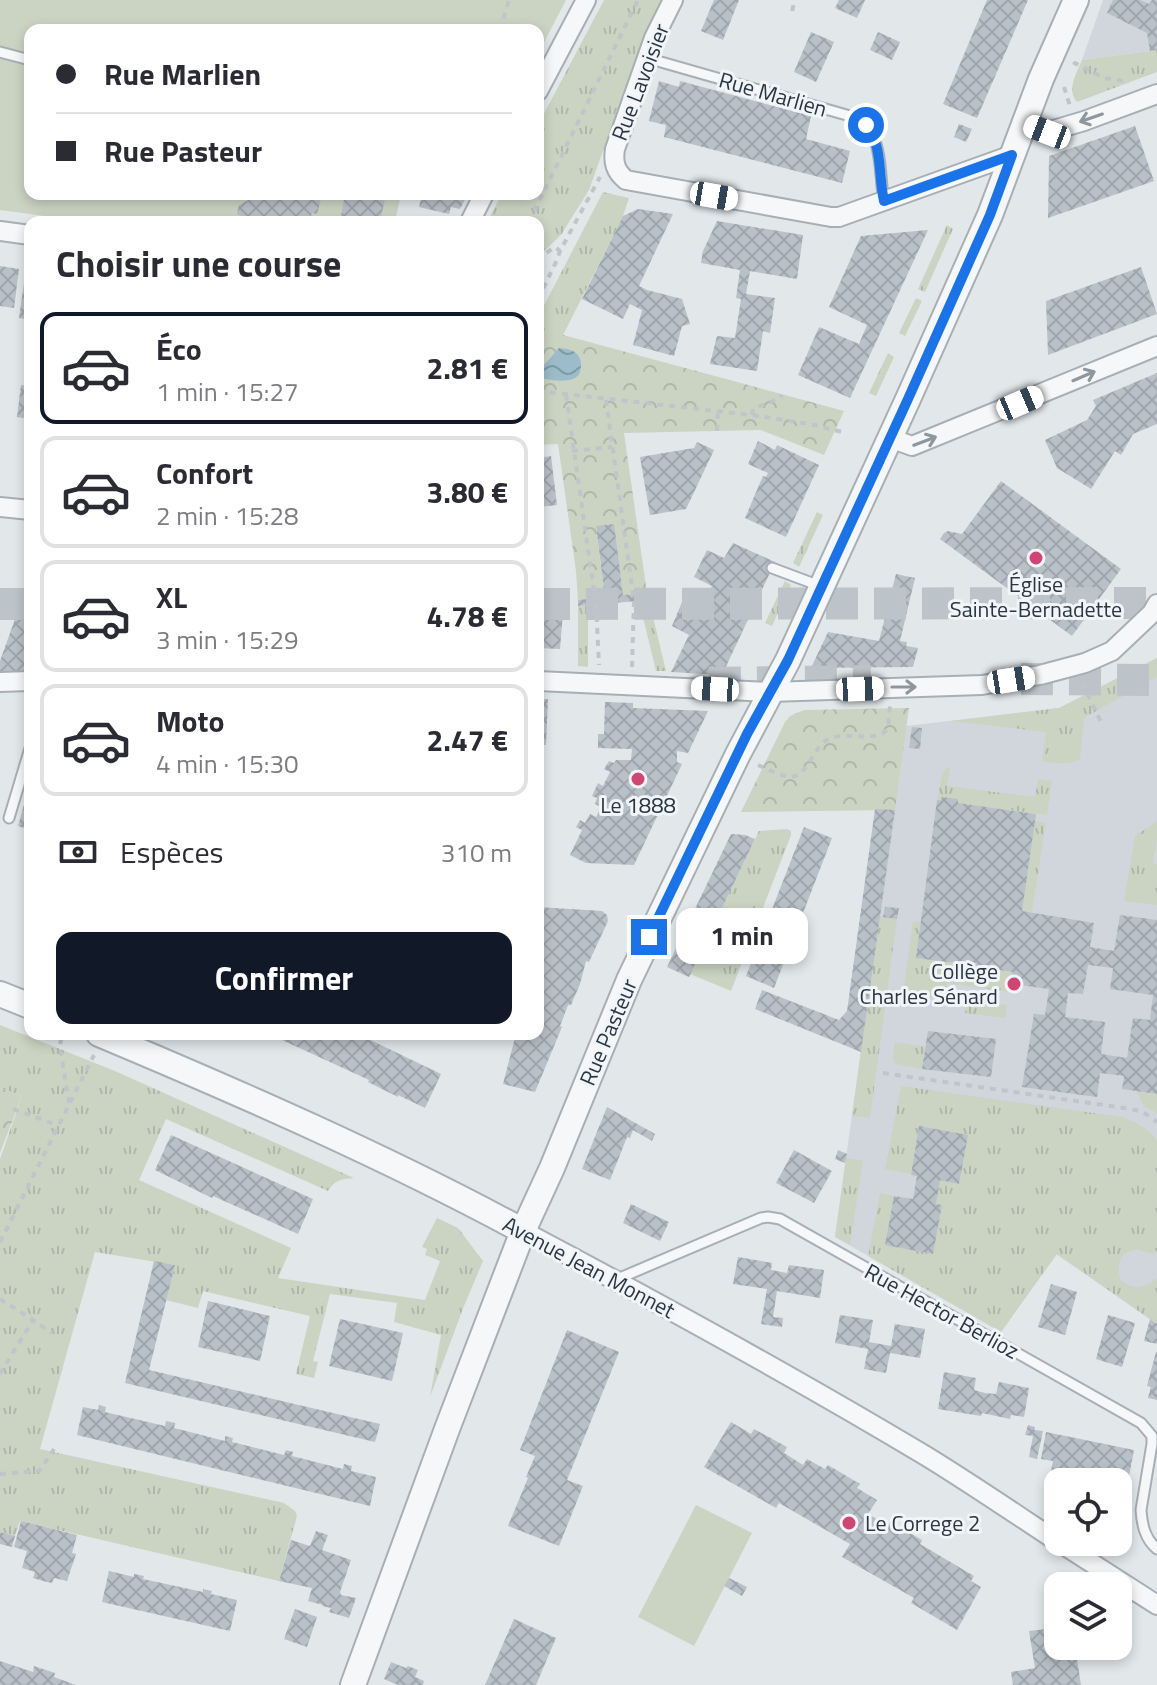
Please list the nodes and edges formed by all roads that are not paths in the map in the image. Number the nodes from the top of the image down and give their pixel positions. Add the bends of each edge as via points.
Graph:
1 (586, 0) edge
2 (673, 0) edge
3 (1076, 0) edge
4 (0, 52) edge
5 (24, 58) edge
6 (647, 58) junction
7 (544, 80) edge
8 (1157, 94) edge
9 (1024, 123) junction
10 (1012, 155) junction
11 (884, 201) junction
12 (0, 231) edge
13 (24, 234) edge
14 (1157, 346) edge
15 (890, 438) junction
16 (0, 507) edge
17 (24, 509) edge
18 (772, 568) dead end
19 (820, 586) junction
20 (1157, 604) edge
21 (24, 681) edge
22 (544, 681) edge
23 (0, 682) edge
24 (770, 692) junction
25 (24, 768) edge
26 (9, 818) dead end
27 (0, 994) edge
28 (24, 1004) edge
29 (97, 1043) edge
30 (523, 1231) junction
31 (615, 1280) junction
32 (1044, 1533) edge
33 (1157, 1549) edge
34 (1080, 1556) edge
35 (1157, 1605) edge
36 (353, 1685) edge

1 - 7 street
2 - 6 street, Rue Lavoisier
3 - 9 street, Rue Pasteur
4 - 5 lane
6 - 11 lane, Rue Marlien via 857,118 874,134
6 - 11 street, Rue Lavoisier via 615,149 615,166 626,180 831,217
8 -> 9 street via 1047,132
9 - 10 street, Rue Pasteur
10 - 11 street
10 - 15 street, Rue Pasteur
12 - 13 street
15 -> 14 street via 912,446
15 - 19 street, Rue Pasteur
16 - 17 street
18 - 19 lane
19 - 24 street, Rue Pasteur
24 -> 20 street via 941,688 1040,675 1112,651
21 - 23 street
22 - 24 street
24 - 30 street, Rue Pasteur via 641,954
25 - 26 lane
27 - 28 street
29 - 30 street, Avenue Jean Monnet via 278,1113
30 - 31 street, Avenue Jean Monnet
30 - 36 street, Rue Pasteur
31 - 32 street, Avenue Jean Monnet via 882,1430
31 - 33 lane, Rue Hector Berlioz via 761,1218 780,1219 1141,1423 1152,1436 1142,1520
34 - 35 street, Avenue Jean Monnet

